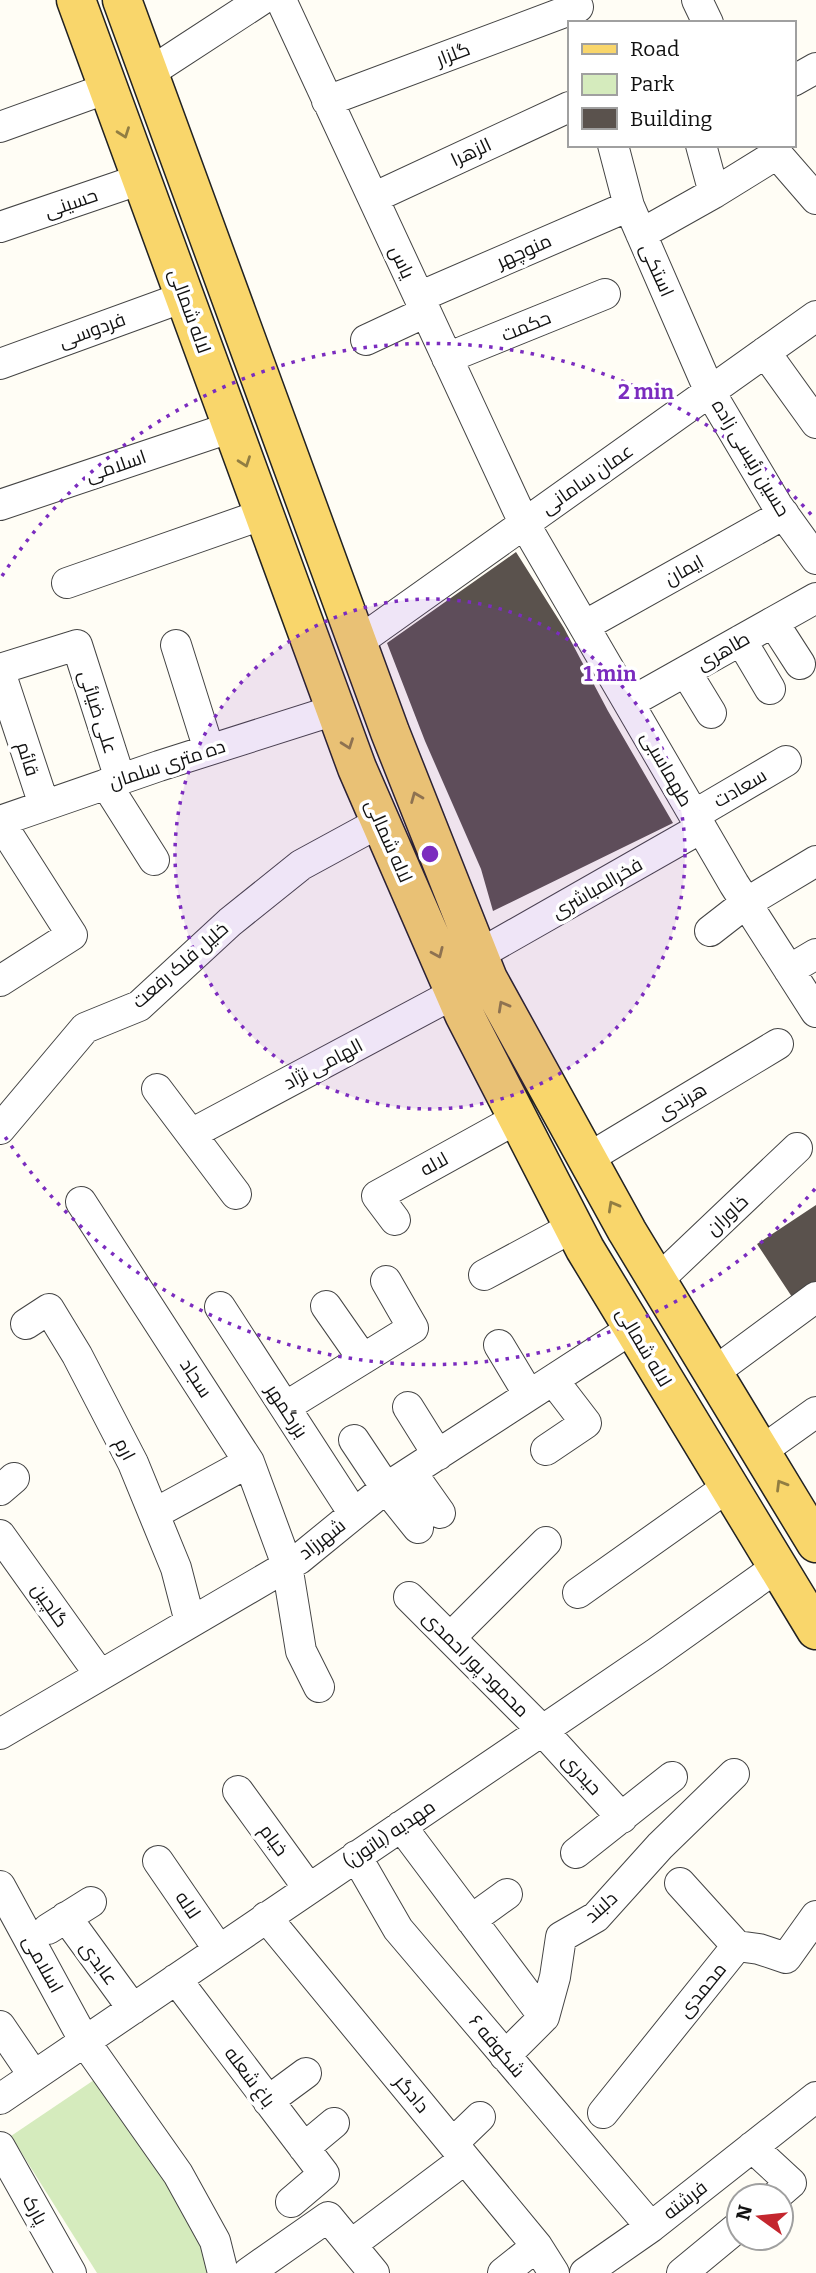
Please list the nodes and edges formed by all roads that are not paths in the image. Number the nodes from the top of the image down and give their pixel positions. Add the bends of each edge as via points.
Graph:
1 (76, 0) edge
2 (122, 0) edge
3 (261, 0) edge
4 (281, 0) edge
5 (579, 10) edge
6 (816, 68) edge
7 (149, 73) junction
8 (795, 81) edge
9 (108, 88) junction
10 (327, 101) junction
11 (568, 107) edge
12 (0, 127) edge
13 (614, 147) edge
14 (702, 147) edge
15 (775, 149) edge
16 (141, 179) junction
17 (714, 193) junction
18 (373, 198) junction
19 (816, 199) edge
20 (629, 206) junction
21 (0, 227) edge
22 (641, 234) junction
23 (164, 240) junction
24 (214, 248) junction
25 (604, 294) dead end
26 (184, 297) junction
27 (422, 304) junction
28 (816, 316) edge
29 (366, 340) dead end
30 (203, 348) junction
31 (765, 352) junction
32 (253, 358) junction
33 (447, 358) junction
34 (0, 364) edge
35 (710, 392) junction
36 (816, 423) edge
37 (232, 427) junction
38 (0, 505) edge
39 (264, 514) junction
40 (784, 514) junction
41 (524, 523) junction
42 (814, 551) edge
43 (67, 583) dead end
44 (816, 598) edge
45 (773, 622) junction
46 (584, 626) junction
47 (741, 640) junction
48 (358, 642) junction
49 (77, 645) joint
50 (176, 645) dead end
51 (800, 664) dead end
52 (0, 670) edge
53 (685, 671) junction
54 (770, 689) dead end
55 (629, 703) junction
56 (335, 710) junction
57 (711, 713) dead end
58 (209, 750) junction
59 (786, 761) dead end
60 (113, 781) junction
61 (44, 806) junction
62 (0, 821) edge
63 (380, 822) junction
64 (698, 822) junction
65 (154, 860) dead end
66 (816, 861) edge
67 (746, 903) junction
68 (710, 931) dead end
69 (492, 947) dead end
70 (816, 954) edge
71 (789, 970) junction
72 (0, 981) edge
73 (455, 993) junction
74 (816, 1012) edge
75 (778, 1044) dead end
76 (157, 1089) dead end
77 (517, 1118) junction
78 (0, 1129) edge
79 (191, 1134) junction
80 (797, 1148) dead end
81 (587, 1159) junction
82 (236, 1194) dead end
83 (81, 1202) dead end
84 (395, 1220) dead end
85 (573, 1227) junction
86 (636, 1246) junction
87 (594, 1264) junction
88 (484, 1275) dead end
89 (386, 1281) dead end
90 (657, 1281) junction
91 (816, 1297) edge
92 (326, 1306) dead end
93 (220, 1307) dead end
94 (26, 1324) dead end
95 (633, 1328) junction
96 (499, 1345) dead end
97 (363, 1359) junction
98 (713, 1373) junction
99 (541, 1388) junction
100 (285, 1407) junction
101 (408, 1408) dead end
102 (816, 1412) edge
103 (354, 1440) dead end
104 (546, 1450) dead end
105 (760, 1451) junction
106 (438, 1455) junction
107 (249, 1462) junction
108 (411, 1472) junction
109 (729, 1486) junction
110 (386, 1488) junction
111 (154, 1514) junction
112 (355, 1514) junction
113 (0, 1535) edge
114 (546, 1542) dead end
115 (816, 1543) edge
116 (287, 1565) junction
117 (778, 1566) junction
118 (578, 1593) dead end
119 (409, 1597) dead end
120 (190, 1622) junction
121 (816, 1630) edge
122 (450, 1638) junction
123 (100, 1675) junction
124 (319, 1687) dead end
125 (542, 1730) junction
126 (0, 1734) edge
127 (733, 1774) dead end
128 (672, 1777) dead end
129 (238, 1791) dead end
130 (622, 1818) junction
131 (401, 1826) junction
132 (576, 1853) dead end
133 (356, 1856) junction
134 (158, 1861) dead end
135 (680, 1883) dead end
136 (0, 1886) edge
137 (309, 1888) junction
138 (507, 1894) dead end
139 (68, 1916) dead end
140 (816, 1916) edge
141 (266, 1917) junction
142 (471, 1920) junction
143 (737, 1946) junction
144 (219, 1950) junction
145 (176, 1979) junction
146 (132, 2009) junction
147 (544, 2017) junction
148 (0, 2026) edge
149 (85, 2042) junction
150 (505, 2056) junction
151 (306, 2073) dead end
152 (34, 2076) junction
153 (816, 2097) edge
154 (0, 2099) edge
155 (268, 2101) junction
156 (603, 2113) dead end
157 (480, 2117) dead end
158 (334, 2123) dead end
159 (0, 2147) edge
160 (752, 2147) junction
161 (304, 2148) junction
162 (459, 2151) junction
163 (791, 2182) edge
164 (291, 2202) dead end
165 (650, 2227) junction
166 (725, 2238) edge
167 (352, 2244) junction
168 (537, 2246) junction
169 (71, 2273) edge
170 (223, 2273) edge
171 (248, 2273) edge
172 (374, 2273) edge
173 (503, 2273) edge
174 (554, 2273) edge
175 (585, 2273) edge
176 (682, 2273) edge

1 - 9 main road, لاله شمالی
2 - 7 main road, لاله شمالی
3 - 7 street
4 - 10 street, یاس
5 - 10 street, گلزار
6 - 8 street
7 - 24 main road, لاله شمالی
9 - 12 street
9 -> 16 main road, لاله شمالی
10 - 18 street, یاس
11 - 18 street, الزهرا
13 - 20 street, استکی
14 - 17 street
15 - 17 street
15 - 19 street
16 - 21 street, حسینی
16 - 23 main road, لاله شمالی
17 - 22 street
18 - 27 street, یاس
20 - 22 street, استکی
20 - 27 street, منوچهر
22 - 35 street, استکی
23 - 24 main road via 190,279 199,280 206,273
23 - 26 main road, لاله شمالی
24 - 32 main road, لاله شمالی
25 - 33 street, حکمت
26 - 30 main road, لاله شمالی
26 - 34 street, فردوسی
27 - 29 street, منوچهر
27 - 33 street, یاس
28 - 31 street, عمان سامانی
30 - 32 main road via 214,325 223,320 238,330
30 - 37 main road, لاله شمالی
31 - 35 street, عمان سامانی
31 - 36 street
32 - 48 main road, لاله شمالی
33 - 41 street, یاس
35 - 40 street, حسین رئیسی زاده
35 - 41 street, عمان سامانی
37 - 38 street, اسلامی
37 -> 39 main road, لاله شمالی
39 - 43 street
39 - 56 main road, لاله شمالی
40 - 42 street, حسین رئیسی زاده
40 - 46 street, ایمان
41 - 46 street, طهماسبی
41 - 48 street, عمان سامانی
44 - 45 street, طاهری
45 - 47 street, طاهری
45 - 51 street
46 - 55 street, طهماسبی
47 - 53 street, طاهری
47 - 54 street
81 -> 48 main road, لاله شمالی via 488,979
49 - 52 street, قائم
49 - 60 street, علی ضیائی
50 - 58 street
52 - 61 street, قائم
53 - 55 street, طاهری
53 - 57 street
55 - 64 street, طهماسبی
56 - 58 street, ده متری سلمان
56 -> 63 main road, لاله شمالی
58 - 60 street, ده متری سلمان
59 - 64 street, سعادت
60 - 61 street, ده متری سلمان
60 - 65 street, علی ضیائی
61 - 62 street, ده متری سلمان
62 - 72 street via 72,935
63 -> 73 main road, لاله شمالی
63 - 78 street, خلیل فلک رفعت via 302,865 230,922 139,1006 85,1028
64 - 67 street, طهماسبی
64 - 69 street, فخرالمباشری
66 - 67 street
67 - 68 street
67 - 71 street, طهماسبی
70 - 71 street
71 - 74 street, طهماسبی
73 - 77 main road, لاله شمالی
73 - 79 street, الهامی نژاد
75 - 81 street, هرندی
76 - 79 street
77 - 84 street, لاله via 377,1196
77 - 85 main road, لاله شمالی
79 - 82 street
80 - 90 street, خاوران
86 -> 81 main road, لاله شمالی
83 - 107 street, سجاد
85 - 87 main road, لاله شمالی
85 - 88 street
86 - 87 main road
86 - 90 main road, لاله شمالی
87 - 95 main road, لاله شمالی
89 - 97 street via 413,1328
90 - 98 main road, لاله شمالی
91 - 98 street
92 - 97 street
93 - 100 street, بزرگمهر
94 - 111 street, ارم via 49,1309 102,1403
95 - 99 street, شهرزاد
95 - 109 main road, لاله شمالی
96 - 99 street
97 - 100 street
98 - 105 main road, لاله شمالی
99 - 104 street via 586,1423
99 - 106 street, شهرزاد
100 - 112 street, بزرگمهر
101 - 106 street
102 - 105 street
103 - 110 street
115 -> 105 main road, لاله شمالی
106 - 108 street, شهرزاد
107 - 111 street
107 - 116 street, سجاد
108 - 110 street, شهرزاد
108 - 110 street via 429,1520
109 - 117 main road, لاله شمالی
109 - 118 street
110 - 112 street, شهرزاد
111 - 120 street, ارم via 176,1568
112 - 116 street, شهرزاد
113 - 123 street, گلچین
114 - 122 street
116 - 120 street, شهرزاد
116 - 124 street, سجاد via 301,1651
117 - 121 main road, لاله شمالی
117 - 125 street, مهدیه (باتون)
119 - 122 street, محمود پور احمدی
120 - 123 street, شهرزاد
122 - 125 street, محمود پور احمدی
123 - 126 street, شهرزاد
125 - 130 street, حیدری
125 - 131 street, مهدیه (باتون)
127 - 147 street, دلبند via 596,1917 561,1937
128 - 130 street
129 - 137 street, خیام
130 - 132 street
131 - 133 street, مهدیه (باتون)
131 - 142 street
133 - 137 street, مهدیه (باتون)
133 - 150 street, شکوفه ۶ via 398,1929
134 - 144 street, لاله
135 - 143 street
136 - 149 street, اسلامی
137 - 141 street, مهدیه (باتون)
138 - 142 street
139 - 146 street, عابدی
140 - 143 street, محمدی via 786,1958
141 - 144 street, مهدیه (باتون)
141 - 162 street, دادگر
142 - 147 street
143 - 156 street, محمدی
144 - 145 street, مهدیه (باتون)
145 - 146 street, مهدیه (باتون)
145 - 155 street, باغ شعله
146 - 149 street, مهدیه (باتون)
147 - 150 street, دلبند
148 - 152 street
149 - 152 street, مهدیه (باتون)
149 - 170 street, اسلامی via 178,2174 215,2241
150 - 165 street, شکوفه ۶
151 - 155 street
152 - 154 street, مهدیه (باتون)
153 - 160 street, فرشته
155 - 161 street, باغ شعله
157 - 162 street
158 - 161 street
159 - 169 street, پارک
160 - 163 street
160 - 165 street, فرشته
161 - 164 street, باغ شعله via 324,2174
162 - 167 street
162 - 168 street, دادگر
165 - 175 street, فرشته
166 - 176 street
167 - 171 street via 328,2217
167 - 172 street
168 - 173 street
168 - 174 street, دادگر

